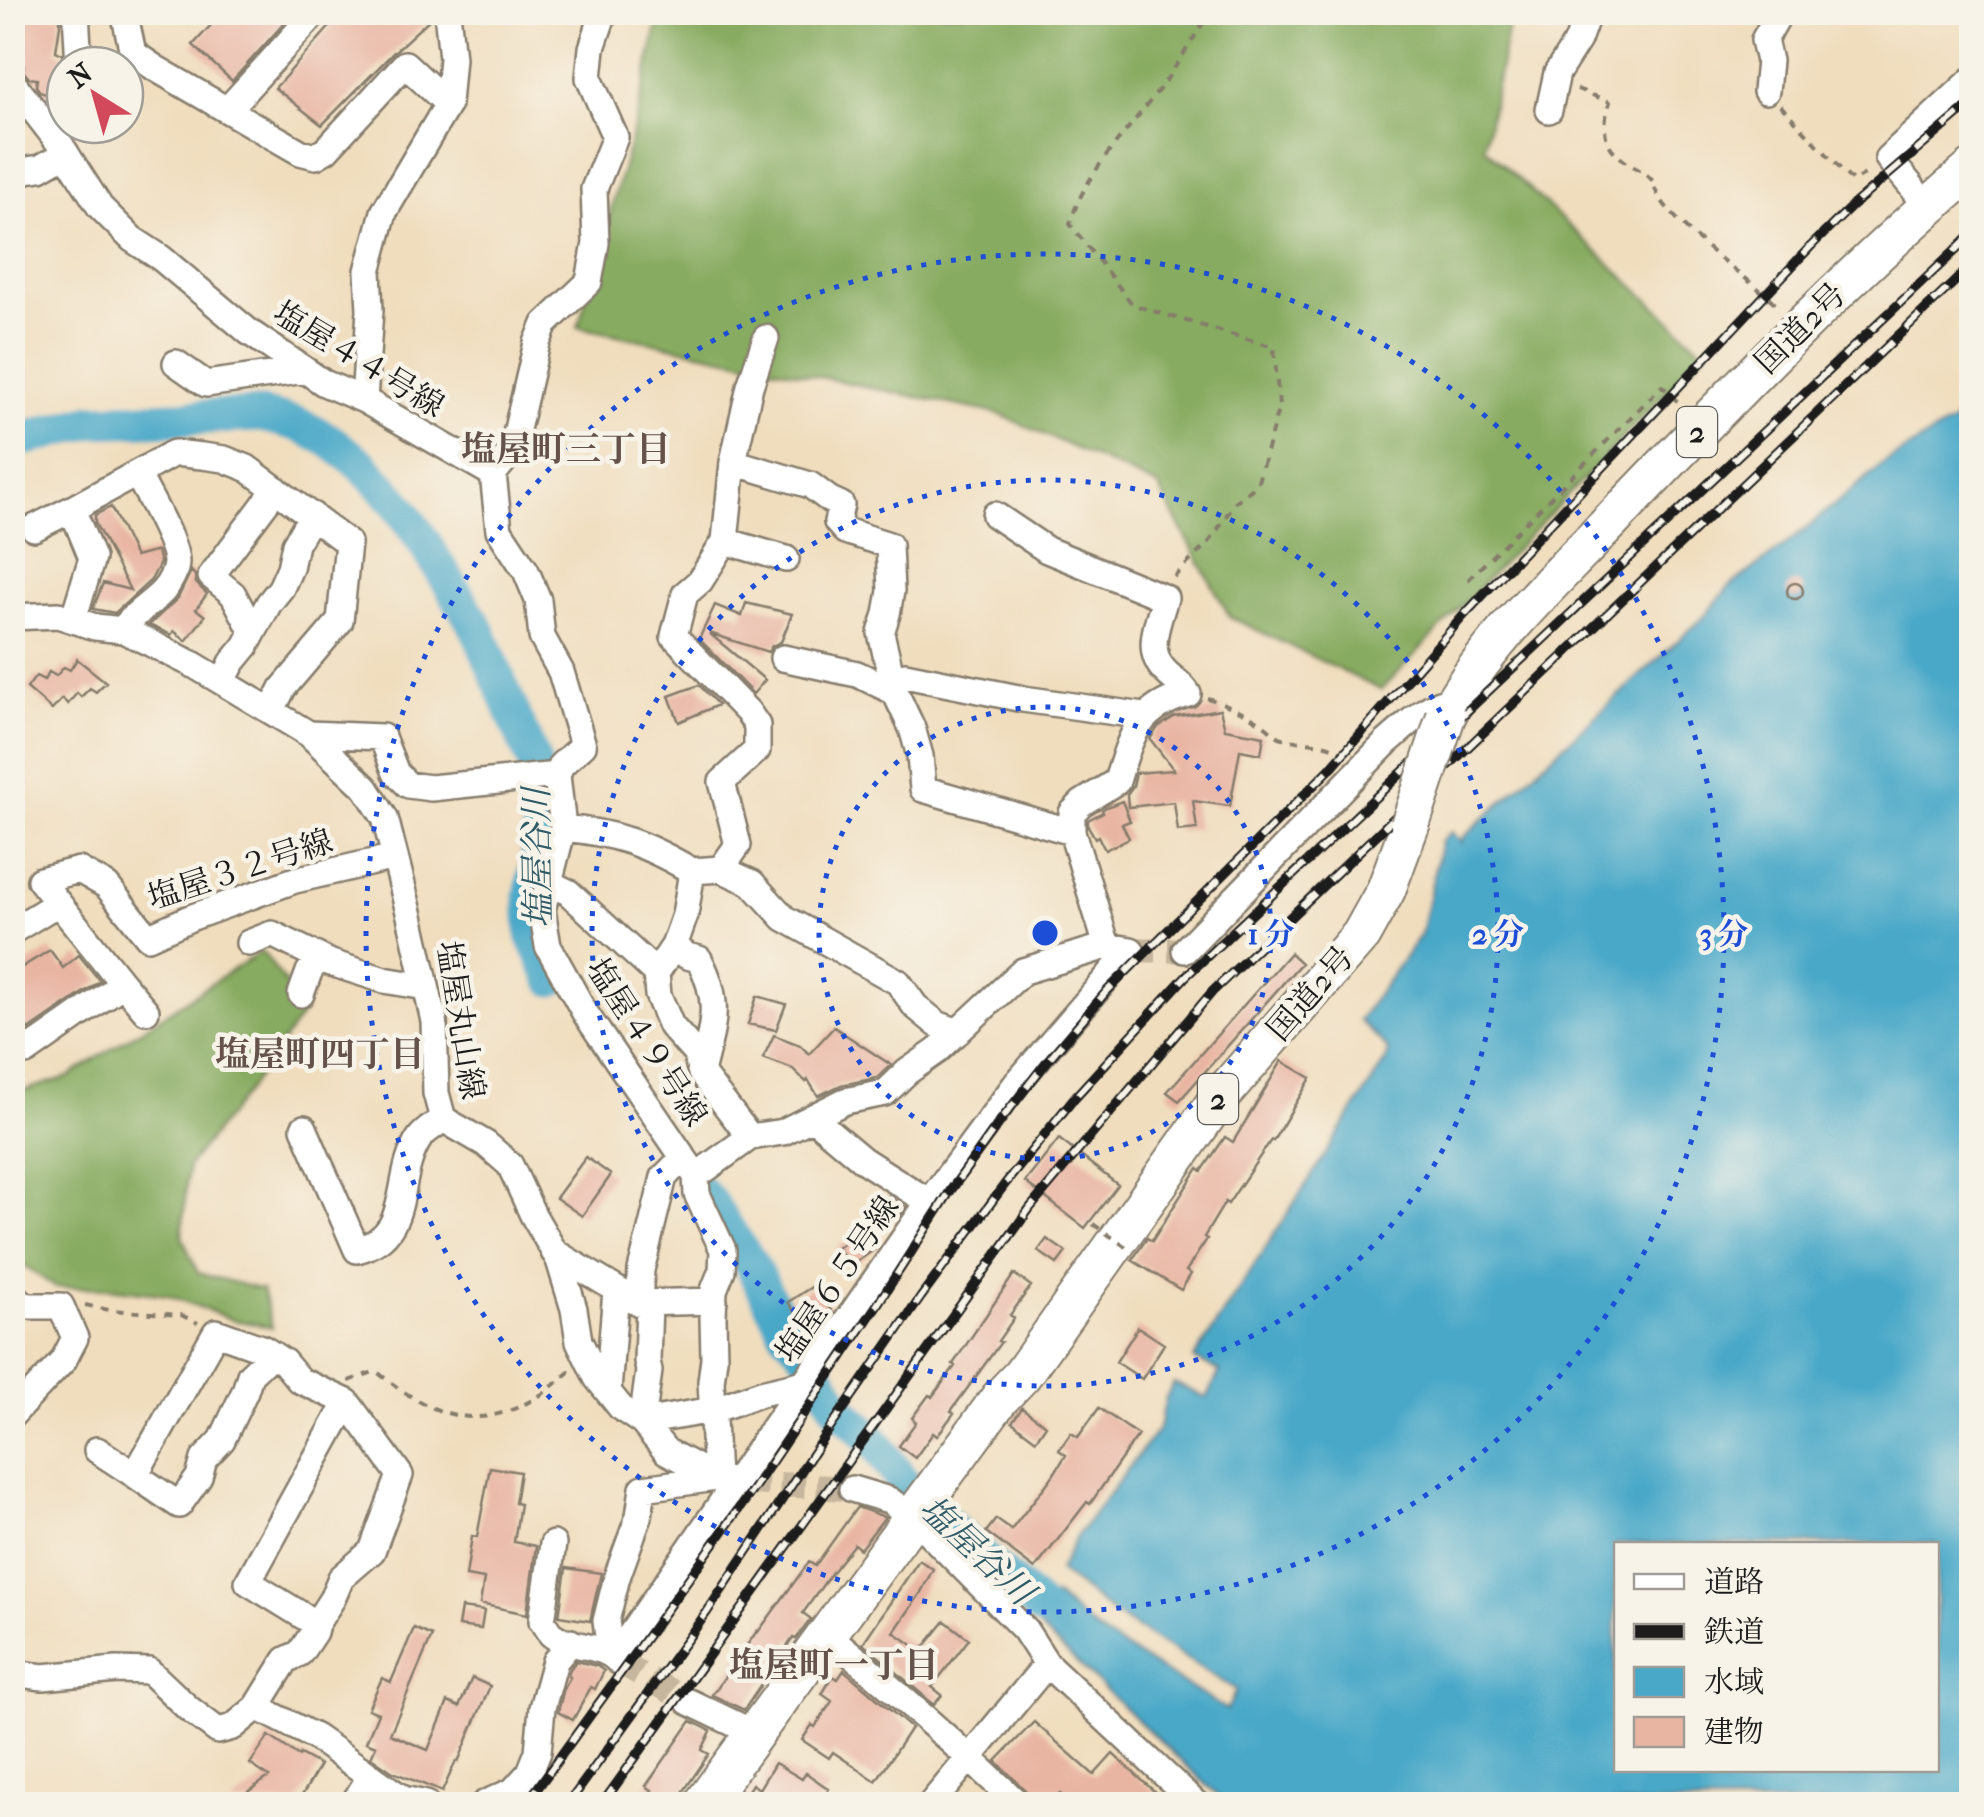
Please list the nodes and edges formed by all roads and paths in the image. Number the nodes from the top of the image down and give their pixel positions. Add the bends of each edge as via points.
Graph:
1 (76, 12) edge
2 (124, 12) edge
3 (316, 12) edge
4 (447, 12) edge
5 (604, 12) edge
6 (1210, 12) edge
7 (1588, 12) edge
8 (1780, 12) edge
9 (78, 45) edge
10 (1972, 80) edge
11 (12, 82) edge
12 (1555, 82) junction
13 (1766, 91) joint
14 (448, 104) junction
15 (227, 110) junction
16 (1549, 110) dead end
17 (45, 118) edge
18 (62, 145) edge
19 (68, 145) edge
20 (1888, 158) junction
21 (1972, 169) edge
22 (12, 177) edge
23 (1926, 208) junction
24 (1781, 309) dead end
25 (766, 338) dead end
26 (176, 364) dead end
27 (305, 370) junction
28 (364, 400) junction
29 (1686, 410) dead end
30 (732, 462) junction
31 (137, 474) junction
32 (493, 474) junction
33 (276, 489) junction
34 (72, 509) junction
35 (312, 515) junction
36 (995, 516) dead end
37 (34, 528) dead end
38 (725, 541) junction
39 (786, 559) dead end
40 (1468, 580) dead end
41 (1164, 598) junction
42 (12, 617) edge
43 (74, 620) junction
44 (122, 630) junction
45 (253, 632) junction
46 (782, 658) dead end
47 (222, 682) junction
48 (900, 684) junction
49 (1188, 694) junction
50 (1452, 707) junction
51 (272, 710) junction
52 (1144, 716) junction
53 (309, 734) junction
54 (1361, 769) junction
55 (544, 776) junction
56 (563, 828) junction
57 (1072, 832) junction
58 (395, 857) junction
59 (721, 869) junction
60 (692, 871) junction
61 (548, 883) junction
62 (58, 903) junction
63 (12, 931) edge
64 (249, 943) dead end
65 (674, 946) junction
66 (1119, 948) junction
67 (1185, 950) dead end
68 (319, 957) junction
69 (656, 973) junction
70 (123, 984) junction
71 (426, 987) junction
72 (301, 994) dead end
73 (146, 1011) dead end
74 (958, 1032) junction
75 (12, 1035) edge
76 (701, 1073) junction
77 (813, 1118) junction
78 (444, 1119) junction
79 (304, 1128) dead end
80 (750, 1137) junction
81 (689, 1175) junction
82 (928, 1202) junction
83 (1093, 1224) dead end
84 (1128, 1249) dead end
85 (554, 1252) junction
86 (616, 1290) junction
87 (12, 1294) edge
88 (714, 1301) junction
89 (644, 1304) junction
90 (61, 1306) junction
91 (216, 1332) junction
92 (272, 1354) junction
93 (804, 1383) junction
94 (603, 1384) junction
95 (320, 1390) junction
96 (346, 1402) junction
97 (713, 1410) junction
98 (12, 1415) edge
99 (642, 1422) junction
100 (97, 1450) dead end
101 (134, 1475) junction
102 (731, 1480) junction
103 (852, 1490) tunnel mouth
104 (922, 1506) junction
105 (553, 1544) dead end
106 (316, 1624) junction
107 (827, 1634) junction
108 (571, 1642) junction
109 (614, 1657) junction
110 (1047, 1664) junction
111 (12, 1674) edge
112 (689, 1702) tunnel mouth
113 (257, 1707) junction
114 (756, 1734) junction
115 (970, 1757) junction
116 (370, 1776) junction
117 (718, 1800) edge
118 (352, 1804) edge
119 (425, 1804) edge
120 (484, 1804) edge
121 (931, 1804) edge
122 (1018, 1804) edge
123 (1196, 1804) edge

1 - 9 street
2 - 15 street via 133,53
3 - 15 street
4 - 14 street
5 - 32 street via 589,78 615,137 594,189 596,243 588,282 545,324 512,450
6 - 41 path via 1103,158 1070,224 1133,305 1274,348 1279,406 1257,485 1235,502
7 - 12 street
8 - 13 street via 1764,40
10 - 20 street
11 - 17 street, 塩屋４４号線
12 - 16 street
12 - 24 path via 1610,102 1603,129 1609,145 1648,176 1708,249
13 - 20 path via 1853,182
14 - 15 street via 405,64 316,156
14 - 28 street via 384,212 368,272
18 - 22 street via 40,168
19 - 27 street, 塩屋４４号線 via 100,206 132,239
20 - 23 street
21 - 23 highway, 国道2号 / 2
23 - 50 highway, 国道2号 / 2 via 1791,334 1515,622
25 - 30 street
26 - 27 street via 201,391
27 - 28 street, 塩屋４４号線
28 - 32 street, 塩屋４４号線
29 - 40 path via 1662,386
30 - 38 street
30 - 48 street via 810,485 841,504 837,522 845,531 888,545 890,592 881,633
31 - 33 street via 174,453 202,456 247,468
31 - 34 street
31 - 44 street via 176,562 170,582
32 - 55 street via 499,530 538,600 542,637 584,744
33 - 35 street
33 - 45 street via 212,576 233,594
34 - 37 street
34 - 43 street via 92,558
35 - 45 street via 281,588
35 - 51 street via 348,543 340,622
36 - 41 street via 1046,550
38 - 39 street
38 - 59 street via 685,594 674,636 756,726 757,750 722,782 738,846
41 - 49 street via 1152,644 1162,668
42 - 43 street, 塩屋丸山線
43 - 44 street, 塩屋丸山線
44 - 47 street, 塩屋丸山線
45 - 47 street
46 - 48 street
47 - 51 street, 塩屋丸山線
48 - 52 street
48 - 57 street via 923,789
49 - 52 street
49 - 54 path via 1213,699 1284,739 1337,748
50 - 54 street via 1434,704 1423,711
50 - 104 highway, 国道2号 / 2, bridge via 1386,890 1361,935 1219,1098
51 - 53 street, 塩屋丸山線
52 - 57 street via 1117,781 1072,814
53 - 55 street via 382,737 408,785
53 - 58 street, 塩屋丸山線 via 366,788 385,818
54 - 67 street
55 - 56 street
56 - 60 street via 629,839
56 - 61 street
57 - 66 street
58 - 62 street, 塩屋３２号線 via 295,880 148,938 107,886 79,870 40,880
58 - 71 street, 塩屋丸山線
59 - 60 street
59 - 74 street via 752,882 784,918 898,982 915,1006
60 - 65 street
61 - 69 street via 568,892
61 - 81 street, 塩屋４９号線 via 542,910 548,946
62 - 63 street
62 - 70 street
64 - 68 street via 272,934
65 - 69 street
65 - 76 street via 699,959 710,980 713,1030
66 - 74 street via 1024,972
66 - 82 street, 塩屋６５号線
68 - 71 street
68 - 72 street
69 - 76 street via 670,1026 696,1054
70 - 73 street
70 - 75 street via 26,1052
71 - 78 street, 塩屋丸山線
74 - 77 street via 885,1093 846,1101
76 - 80 street
77 - 80 street
77 - 82 street
78 - 79 street via 420,1136 394,1227 374,1246 358,1250
78 - 85 street, 塩屋丸山線 via 510,1166
80 - 81 street
81 - 88 street, 塩屋４９号線 via 723,1250
81 - 89 street via 664,1177 641,1270
82 - 93 street, 塩屋６５号線
83 - 84 path, bridge
85 - 86 street
85 - 94 street, 塩屋丸山線 via 579,1340
86 - 89 street
86 - 94 street
87 - 90 street via 26,1306
88 - 89 street
88 - 97 street, 塩屋４９号線
89 - 99 street via 649,1371
90 - 91 path via 182,1315
90 - 98 street via 75,1338 64,1360
91 - 92 street
91 - 101 street
92 - 95 street
92 - 101 street via 250,1375 222,1440 179,1505
93 - 97 street
93 - 102 street, 塩屋６５号線 via 755,1457
94 - 95 path via 569,1372 538,1397 488,1416 457,1417 429,1408 376,1371
94 - 99 street, 塩屋丸山線
95 - 96 street
96 - 106 street via 400,1475 372,1550 341,1578
96 - 106 street via 248,1582
97 - 99 street
97 - 102 street, 塩屋４９号線
99 - 102 street, 塩屋丸山線 via 666,1451
100 - 101 street
102 - 109 street, 塩屋６５号線
102 - 109 street via 643,1488 606,1621
103 - 104 street
104 - 107 highway, 国道2号 / 2
104 - 110 street
105 - 108 street via 542,1621
106 - 113 street
107 - 114 highway, 国道2号 / 2
107 - 115 street
108 - 109 street
108 - 120 street via 555,1660 530,1772 513,1791
110 - 115 street
110 - 123 street
111 - 113 street via 149,1671 218,1731
112 - 114 street
113 - 116 street
114 - 117 highway, 国道2号 / 2
115 - 121 street
115 - 122 street
116 - 118 street
116 - 119 street via 404,1799

